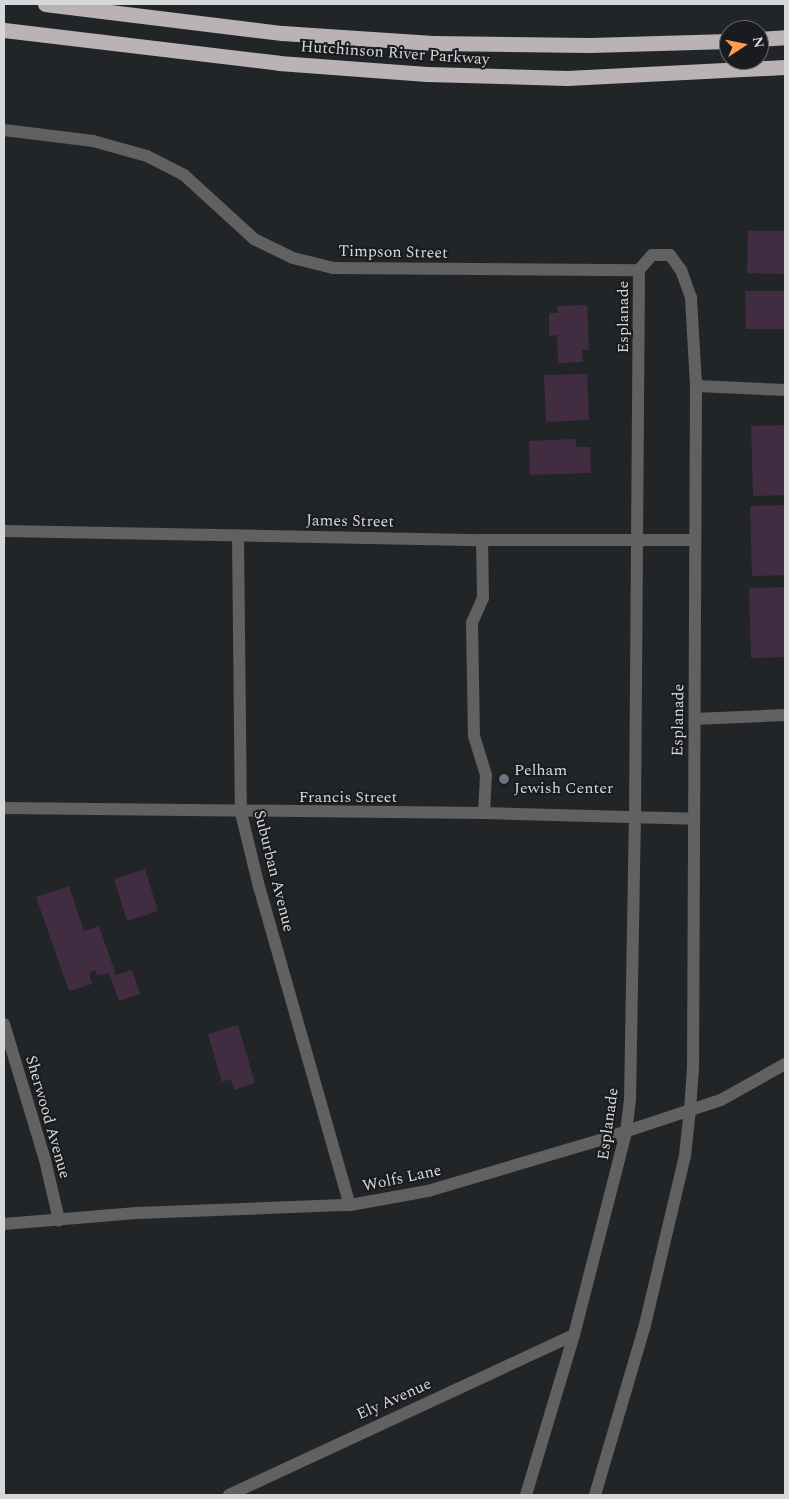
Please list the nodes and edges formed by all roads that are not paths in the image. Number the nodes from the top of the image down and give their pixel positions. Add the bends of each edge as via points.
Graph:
1 (45, 4) edge
2 (4, 30) edge
3 (785, 37) edge
4 (769, 38) edge
5 (719, 41) edge
6 (785, 67) edge
7 (4, 130) edge
8 (639, 270) junction
9 (696, 386) junction
10 (785, 390) edge
11 (4, 531) edge
12 (238, 536) junction
13 (482, 540) junction
14 (637, 540) junction
15 (695, 540) junction
16 (785, 715) edge
17 (695, 719) junction
18 (4, 808) edge
19 (241, 813) junction
20 (484, 813) junction
21 (635, 817) junction
22 (692, 820) junction
23 (4, 1024) edge
24 (785, 1064) edge
25 (690, 1110) junction
26 (626, 1132) junction
27 (350, 1205) junction
28 (59, 1220) junction
29 (4, 1224) edge
30 (574, 1335) junction
31 (229, 1495) edge
32 (526, 1495) edge
33 (595, 1495) edge

1 - 5 highway, Hutchinson River Parkway via 282,33 433,43 590,45
2 - 6 highway, Hutchinson River Parkway via 287,63 427,74 568,78
3 - 4 highway
7 - 8 street, Timpson Street via 93,140 147,156 184,176 254,239 293,258 333,268
8 - 9 street, Esplanade via 652,254 670,255 681,270 691,298
8 - 14 street, Esplanade
9 - 10 street
9 - 15 street, Esplanade
11 - 12 street, James Street
12 - 13 street, James Street
12 - 19 street, Suburban Avenue
13 - 14 street, James Street
13 - 20 street via 483,598 472,623 474,736 486,775
14 - 15 street, James Street
14 - 21 street, Esplanade
15 - 17 street, Esplanade
16 - 17 street
17 - 22 street, Esplanade
18 - 19 street, Francis Street
19 - 20 street, Francis Street
19 - 27 street, Suburban Avenue
20 - 21 street, Francis Street
21 - 22 street, Francis Street
21 - 26 street, Esplanade via 630,1100
22 - 25 street, Esplanade via 694,1068
23 - 28 street, Sherwood Avenue via 45,1160
24 - 25 street, Wolfs Lane via 721,1100
25 - 26 street, Wolfs Lane
25 - 33 street, Esplanade via 685,1155 644,1329
26 - 27 street, Wolfs Lane via 428,1191
26 - 30 street, Esplanade
27 - 28 street, Wolfs Lane via 137,1213
28 - 29 street, Wolfs Lane
30 - 31 street, Ely Avenue
30 - 32 street, Esplanade

